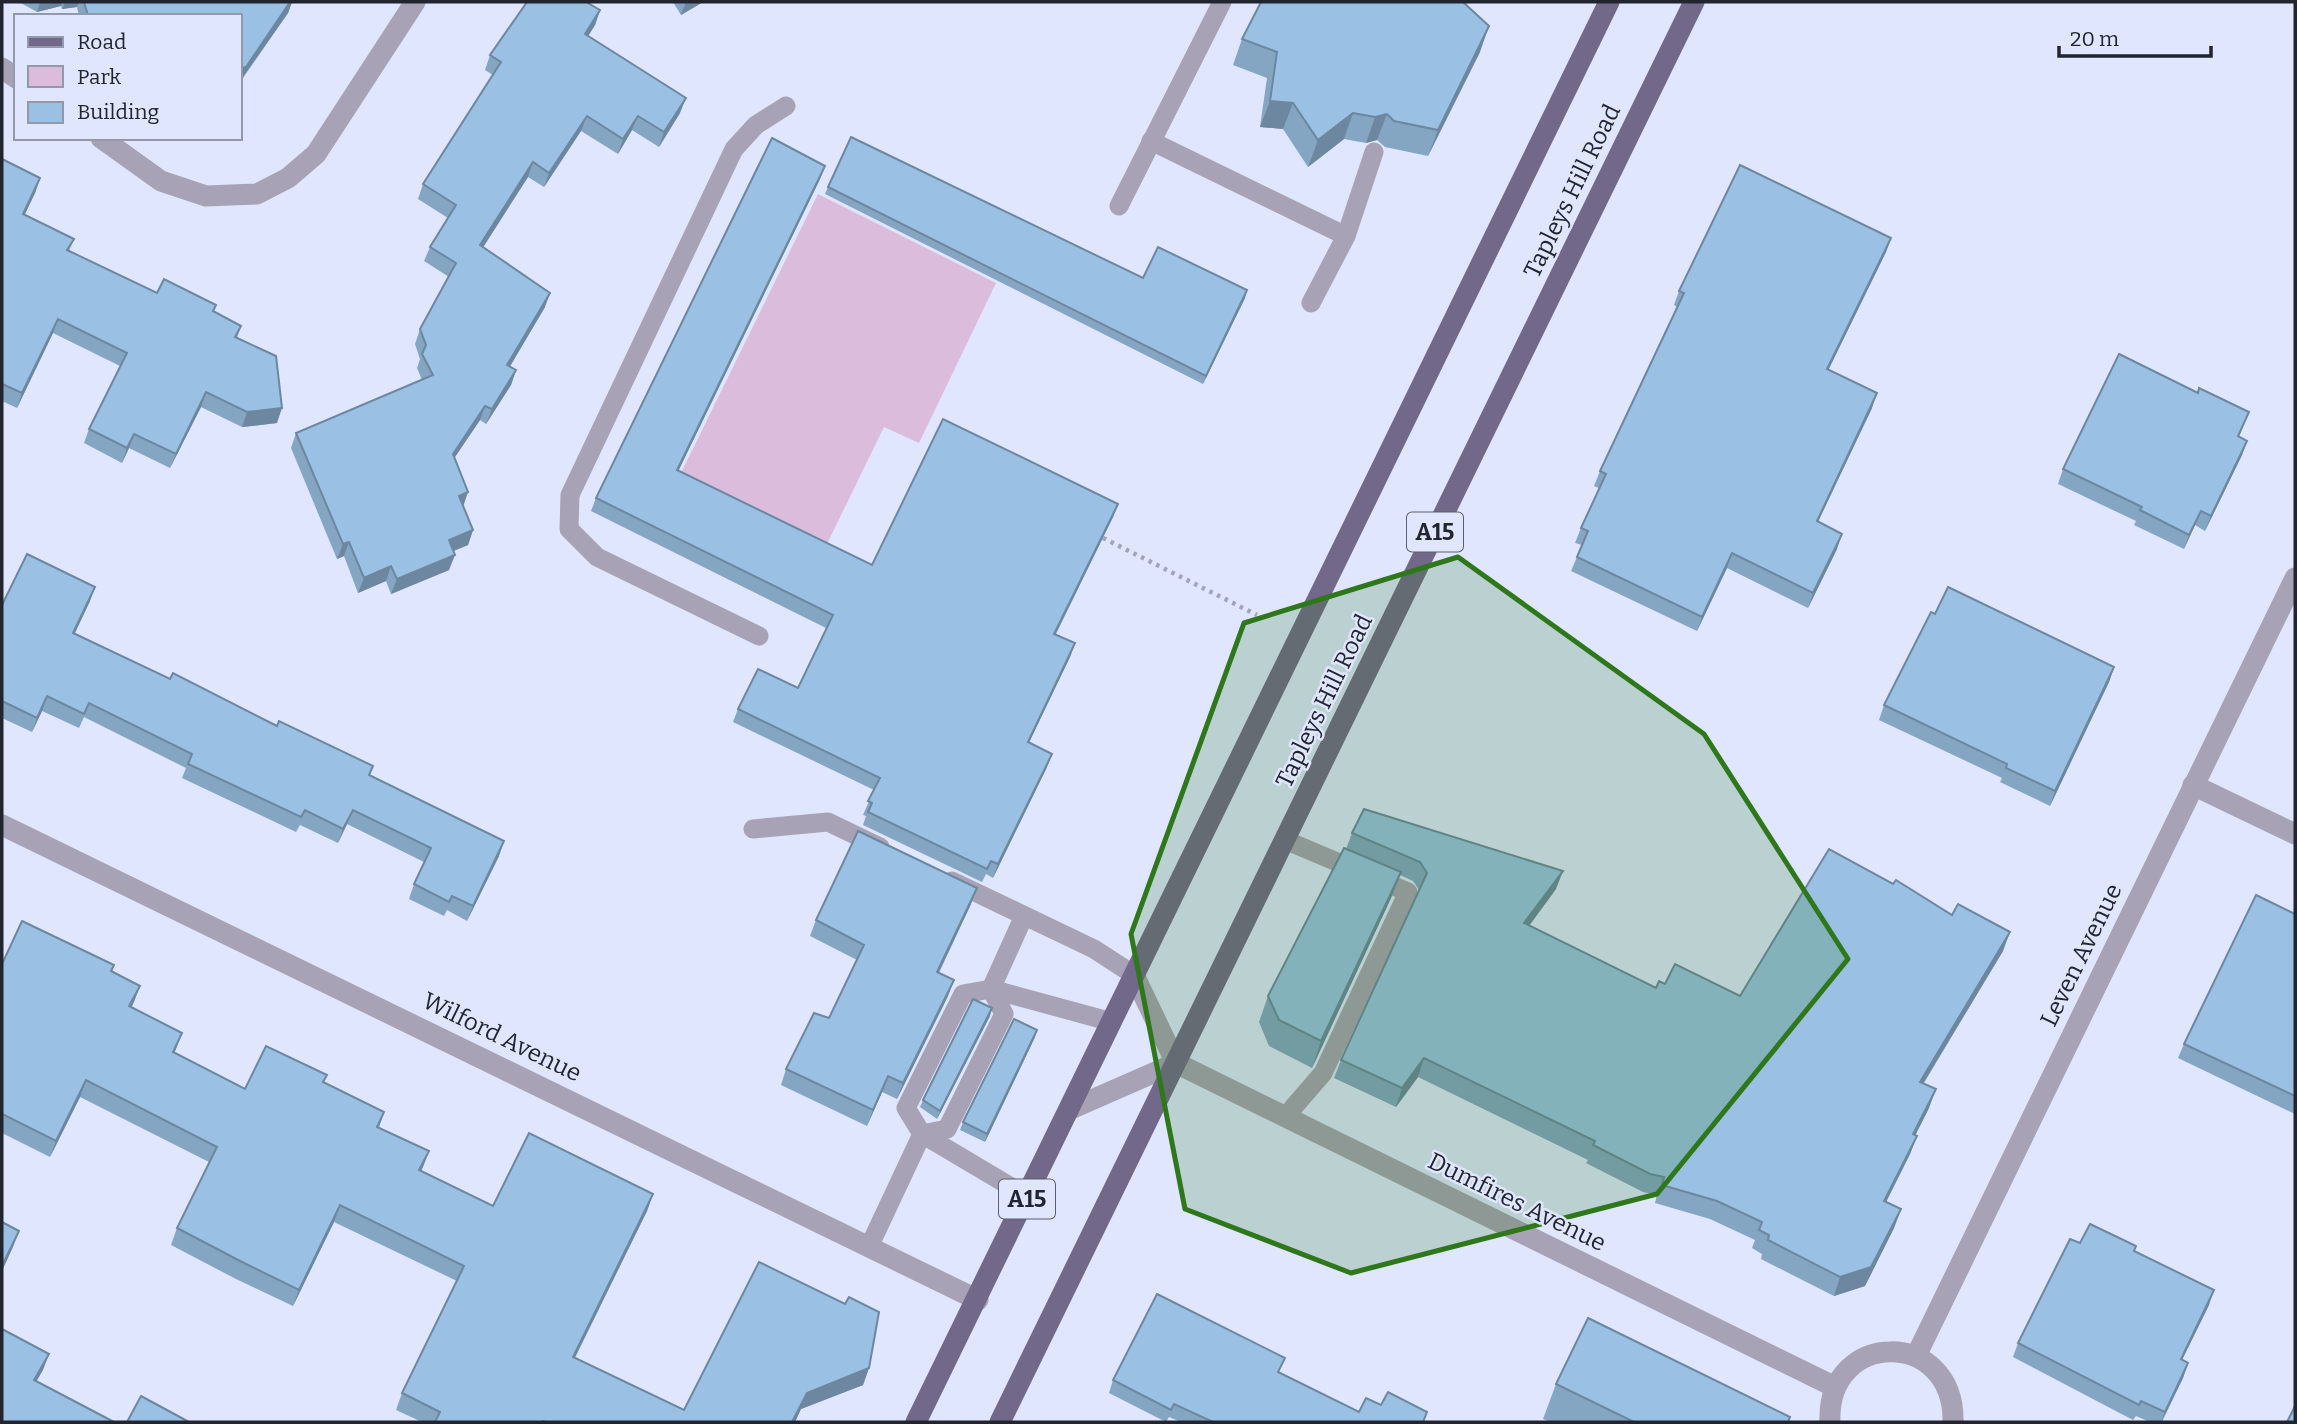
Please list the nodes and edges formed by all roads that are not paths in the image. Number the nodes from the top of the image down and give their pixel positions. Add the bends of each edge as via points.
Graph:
1 (415, 2) edge
2 (1222, 2) edge
3 (1609, 2) edge
4 (1694, 2) edge
5 (786, 106) dead end
6 (104, 140) edge
7 (1151, 141) junction
8 (1374, 152) edge
9 (1119, 206) dead end
10 (1346, 236) junction
11 (1311, 303) dead end
12 (2295, 578) edge
13 (759, 636) dead end
14 (2193, 785) junction
15 (2, 825) edge
16 (753, 829) dead end
17 (2295, 834) edge
18 (1284, 840) junction
19 (901, 857) edge
20 (938, 875) edge
21 (1024, 916) junction
22 (1135, 975) junction
23 (991, 989) junction
24 (1112, 1022) junction
25 (1176, 1063) junction
26 (1071, 1109) junction
27 (1285, 1117) junction
28 (922, 1134) junction
29 (1028, 1198) junction
30 (869, 1247) junction
31 (978, 1300) junction
32 (1916, 1356) junction
33 (1835, 1387) junction
34 (916, 1422) edge
35 (1000, 1422) edge
36 (1830, 1422) edge
37 (1953, 1422) edge

1 - 6 street via 316,154 288,178 257,194 206,196 161,181
2 - 7 lane
3 - 22 main road, Tapleys Hill Road / A15
4 - 18 main road, Tapleys Hill Road / A15
5 - 13 lane via 756,125 734,149 570,495 569,529 597,557
7 - 9 lane
7 - 10 lane
8 - 10 lane
10 - 11 lane
12 - 14 street, Leven Avenue
14 - 17 street
14 - 32 street, Leven Avenue
15 - 30 street, Wilford Avenue
16 - 19 lane via 828,822
18 - 25 main road, Tapleys Hill Road / A15
18 - 27 lane via 1408,892 1323,1073
20 - 21 lane
21 - 22 lane via 1094,949
21 - 23 lane
22 - 24 main road, Tapleys Hill Road / A15
22 - 25 street
23 - 24 lane
23 - 28 lane via 1004,1014 947,1129
23 - 28 lane via 963,994 906,1108
24 - 26 main road, Tapleys Hill Road / A15
25 - 26 street
25 - 27 street, Dumfires Avenue
25 - 35 main road, Tapleys Hill Road / A15
26 - 29 main road, Tapleys Hill Road / A15
27 - 33 street, Dumfires Avenue
28 - 29 lane
28 - 30 lane
29 - 31 main road, Tapleys Hill Road / A15
30 - 31 street, Wilford Avenue
31 - 34 main road, Tapleys Hill Road / A15
32 - 33 street via 1879,1352 1845,1371
32 - 37 street via 1946,1383 1953,1402
33 - 36 street via 1829,1404

